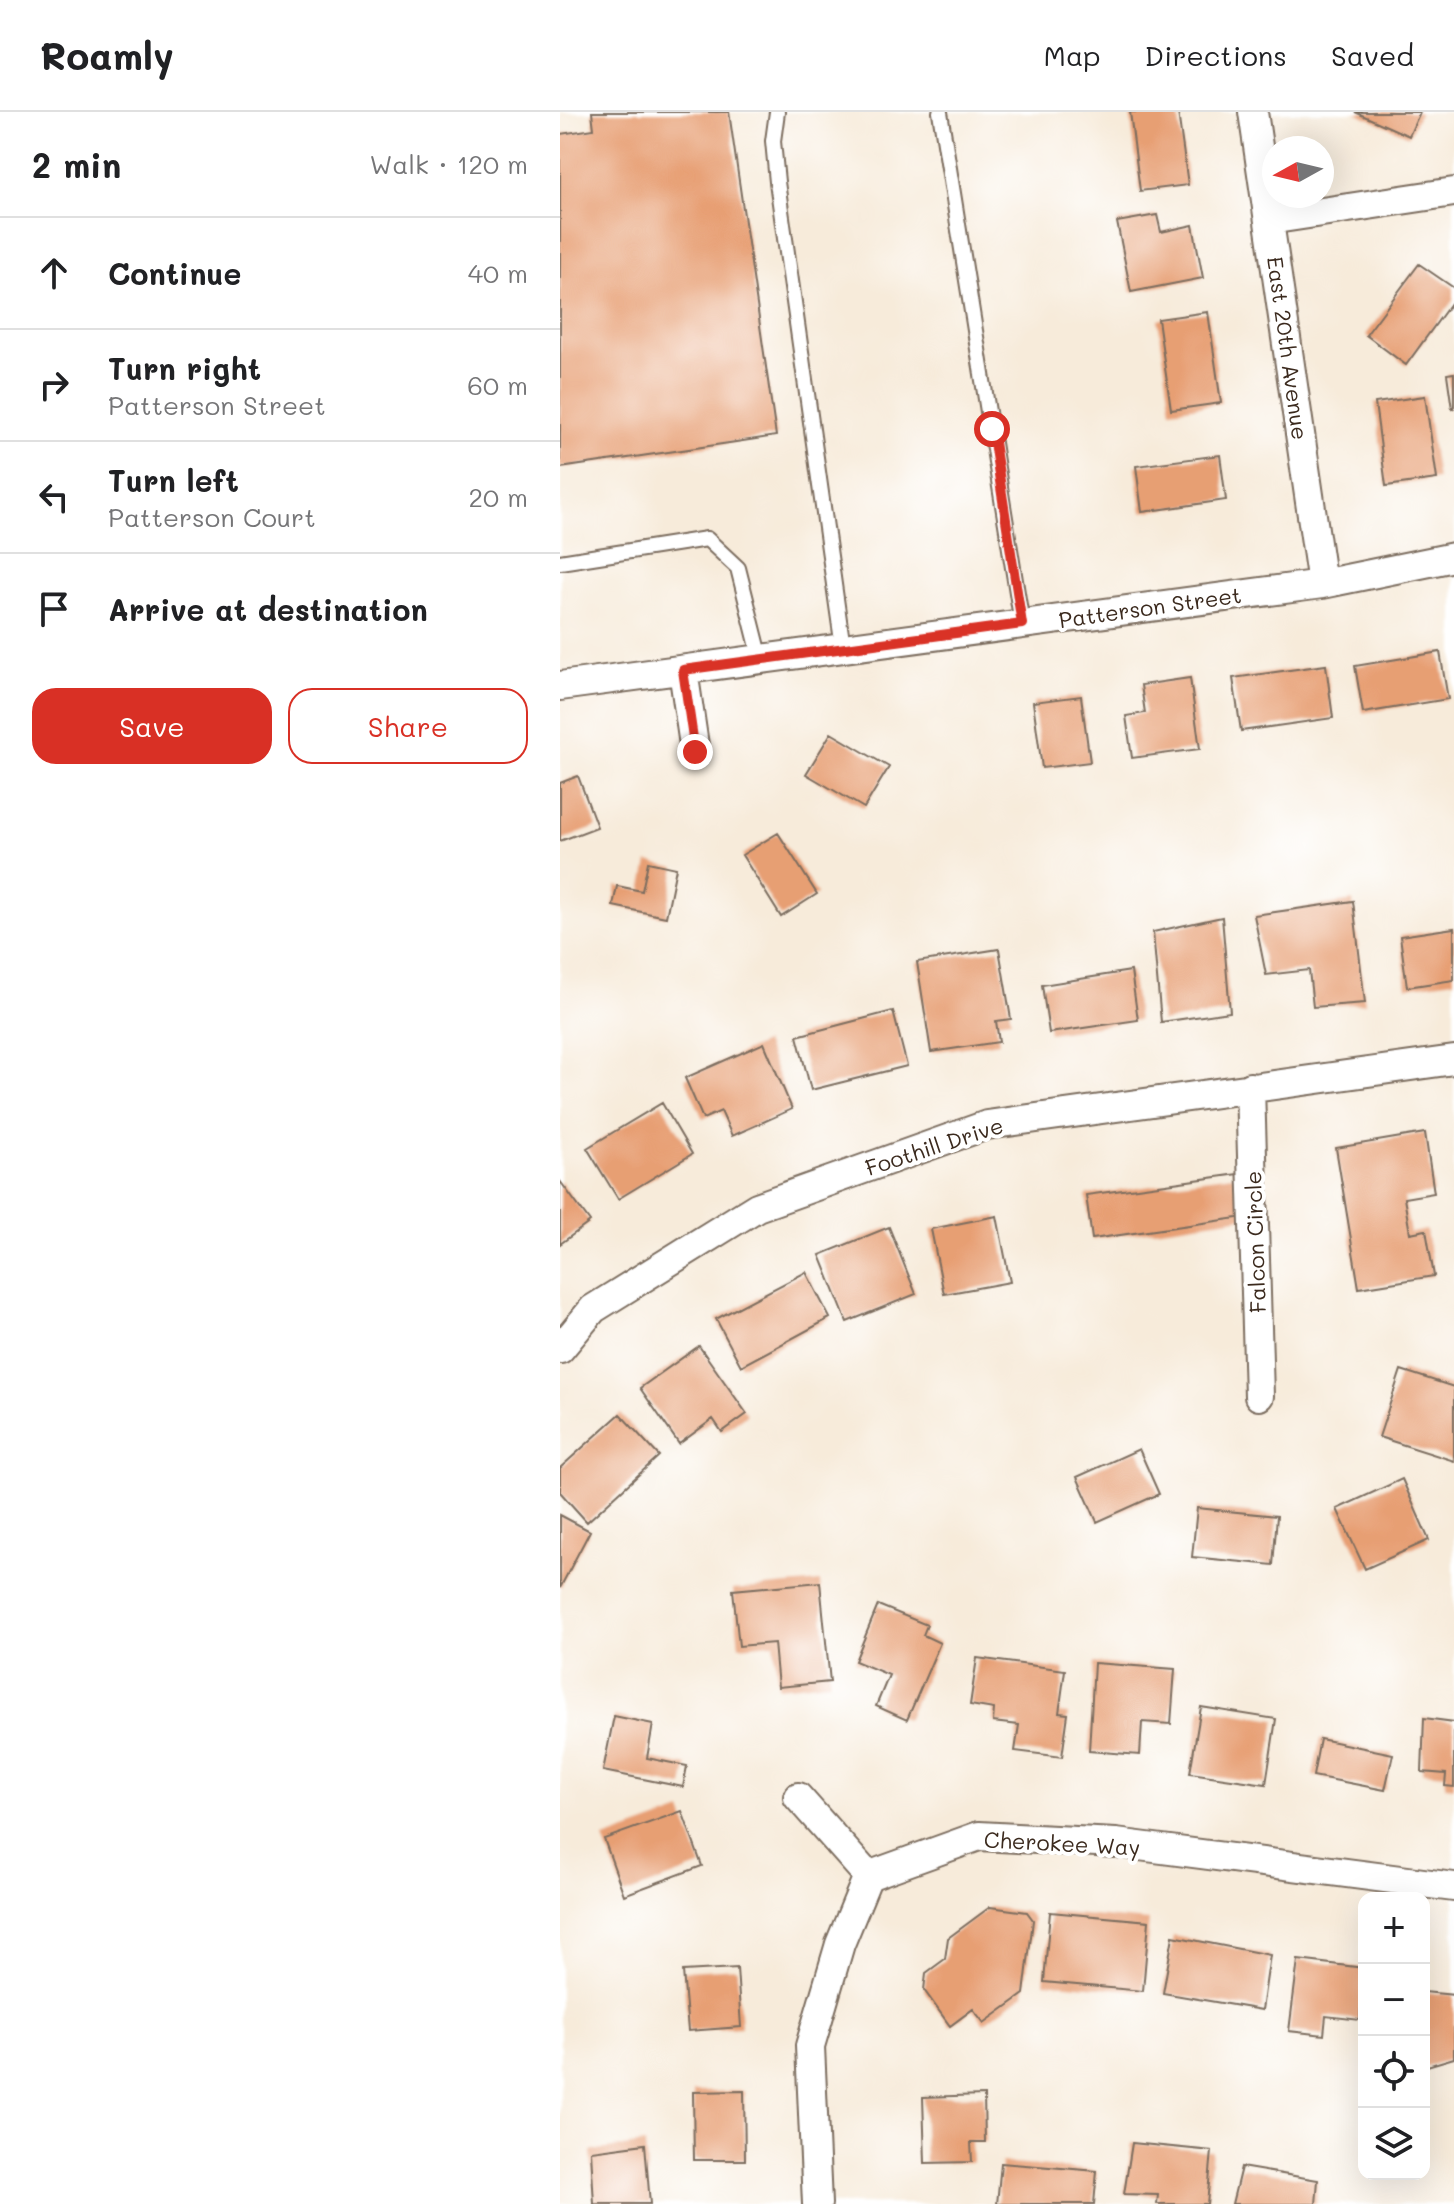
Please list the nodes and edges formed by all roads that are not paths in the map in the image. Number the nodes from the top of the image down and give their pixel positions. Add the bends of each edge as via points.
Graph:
1 (777, 112) edge
2 (940, 112) edge
3 (1253, 112) edge
4 (1454, 192) edge
5 (1269, 220) junction
6 (1454, 557) edge
7 (560, 562) edge
8 (1322, 584) junction
9 (1022, 624) junction
10 (843, 648) junction
11 (761, 659) junction
12 (683, 670) junction
13 (560, 686) edge
14 (695, 752) dead end
15 (1454, 1060) edge
16 (1250, 1087) junction
17 (560, 1349) edge
18 (1259, 1396) dead end
19 (798, 1797) dead end
20 (868, 1876) junction
21 (1454, 1887) edge
22 (817, 2204) edge

1 - 10 lane via 777,182
2 - 9 lane
3 - 5 street, East 20th Avenue
4 - 5 street
5 - 8 street, East 20th Avenue
6 - 8 street, Patterson Street
7 - 11 lane via 707,539 738,568
8 - 9 street, Patterson Street
9 - 10 street, Patterson Street
10 - 11 street, Patterson Street
11 - 12 street, Patterson Street
12 - 13 street, Patterson Street
12 - 14 street
15 - 16 street, Foothill Drive
16 - 17 street, Foothill Drive via 987,1125 757,1207 593,1309
16 - 18 street, Falcon Circle
19 - 20 street
20 - 21 street, Cherokee Way via 979,1836 1116,1843
20 - 22 street via 840,1944 810,2046

